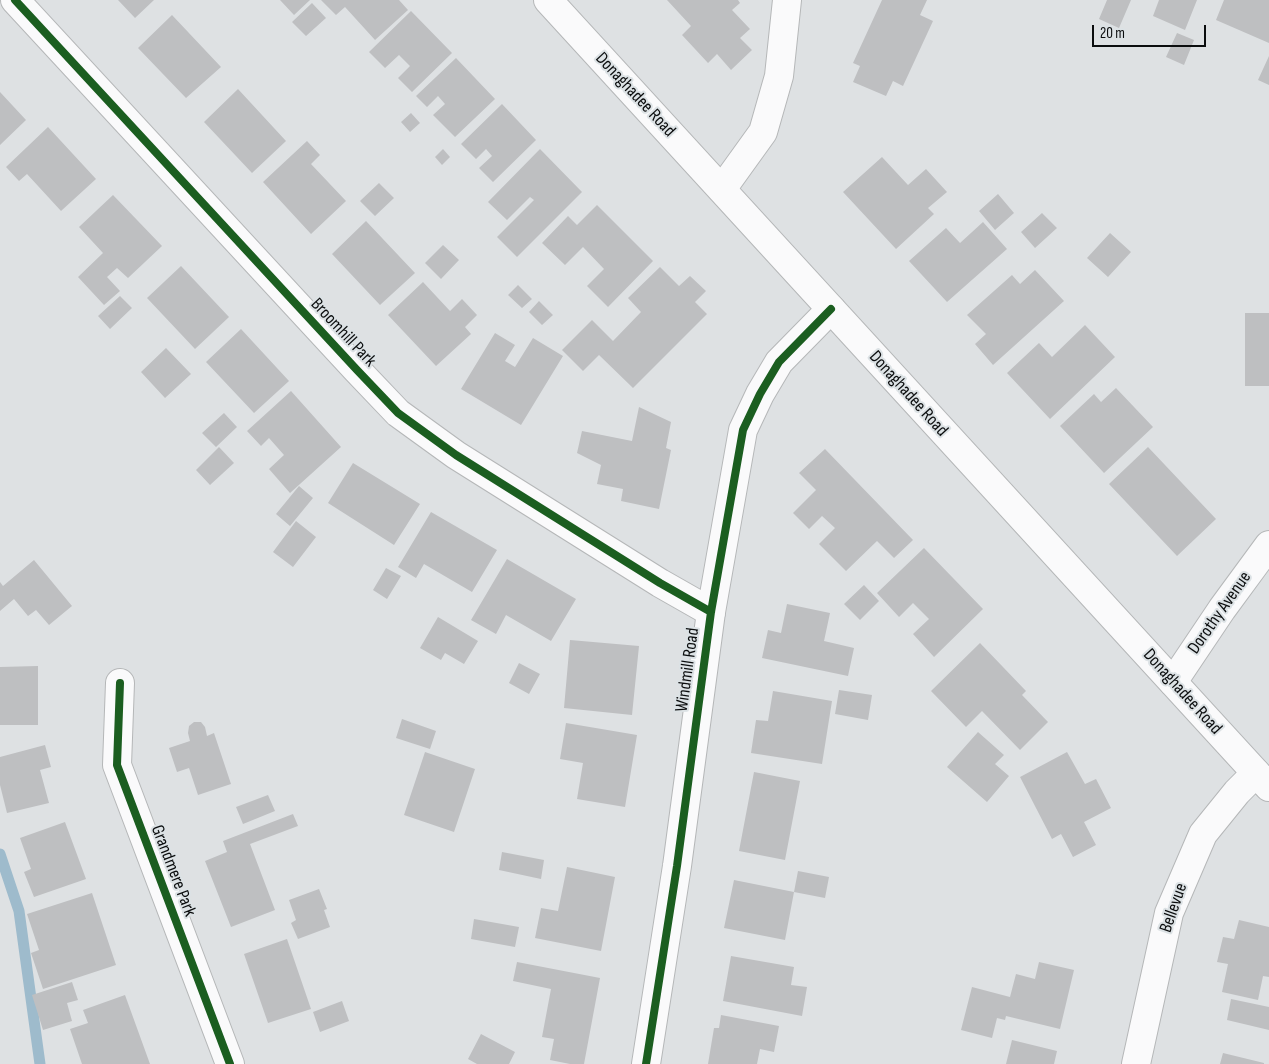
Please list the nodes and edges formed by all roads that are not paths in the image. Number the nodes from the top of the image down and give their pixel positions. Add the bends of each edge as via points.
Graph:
1 (15, 0) edge
2 (548, 0) edge
3 (787, 0) edge
4 (722, 189) junction
5 (831, 308) junction
6 (1269, 545) edge
7 (711, 612) junction
8 (1173, 682) junction
9 (120, 683) dead end
10 (1262, 780) edge
11 (230, 1064) edge
12 (646, 1064) edge
13 (1136, 1064) edge

1 - 7 street, Broomhill Park via 398,413 456,455
2 - 4 street, Donaghadee Road
3 - 4 street via 779,76 763,132
4 - 5 street, Donaghadee Road
5 - 7 street, Windmill Road via 779,362 743,430
5 - 8 street, Donaghadee Road
6 - 8 street, Dorothy Avenue
7 - 12 street, Windmill Road via 677,866
8 - 10 street, Donaghadee Road
9 - 11 street, Grandmere Park via 117,765
10 - 13 street, Bellevue via 1237,792 1203,834 1169,913

